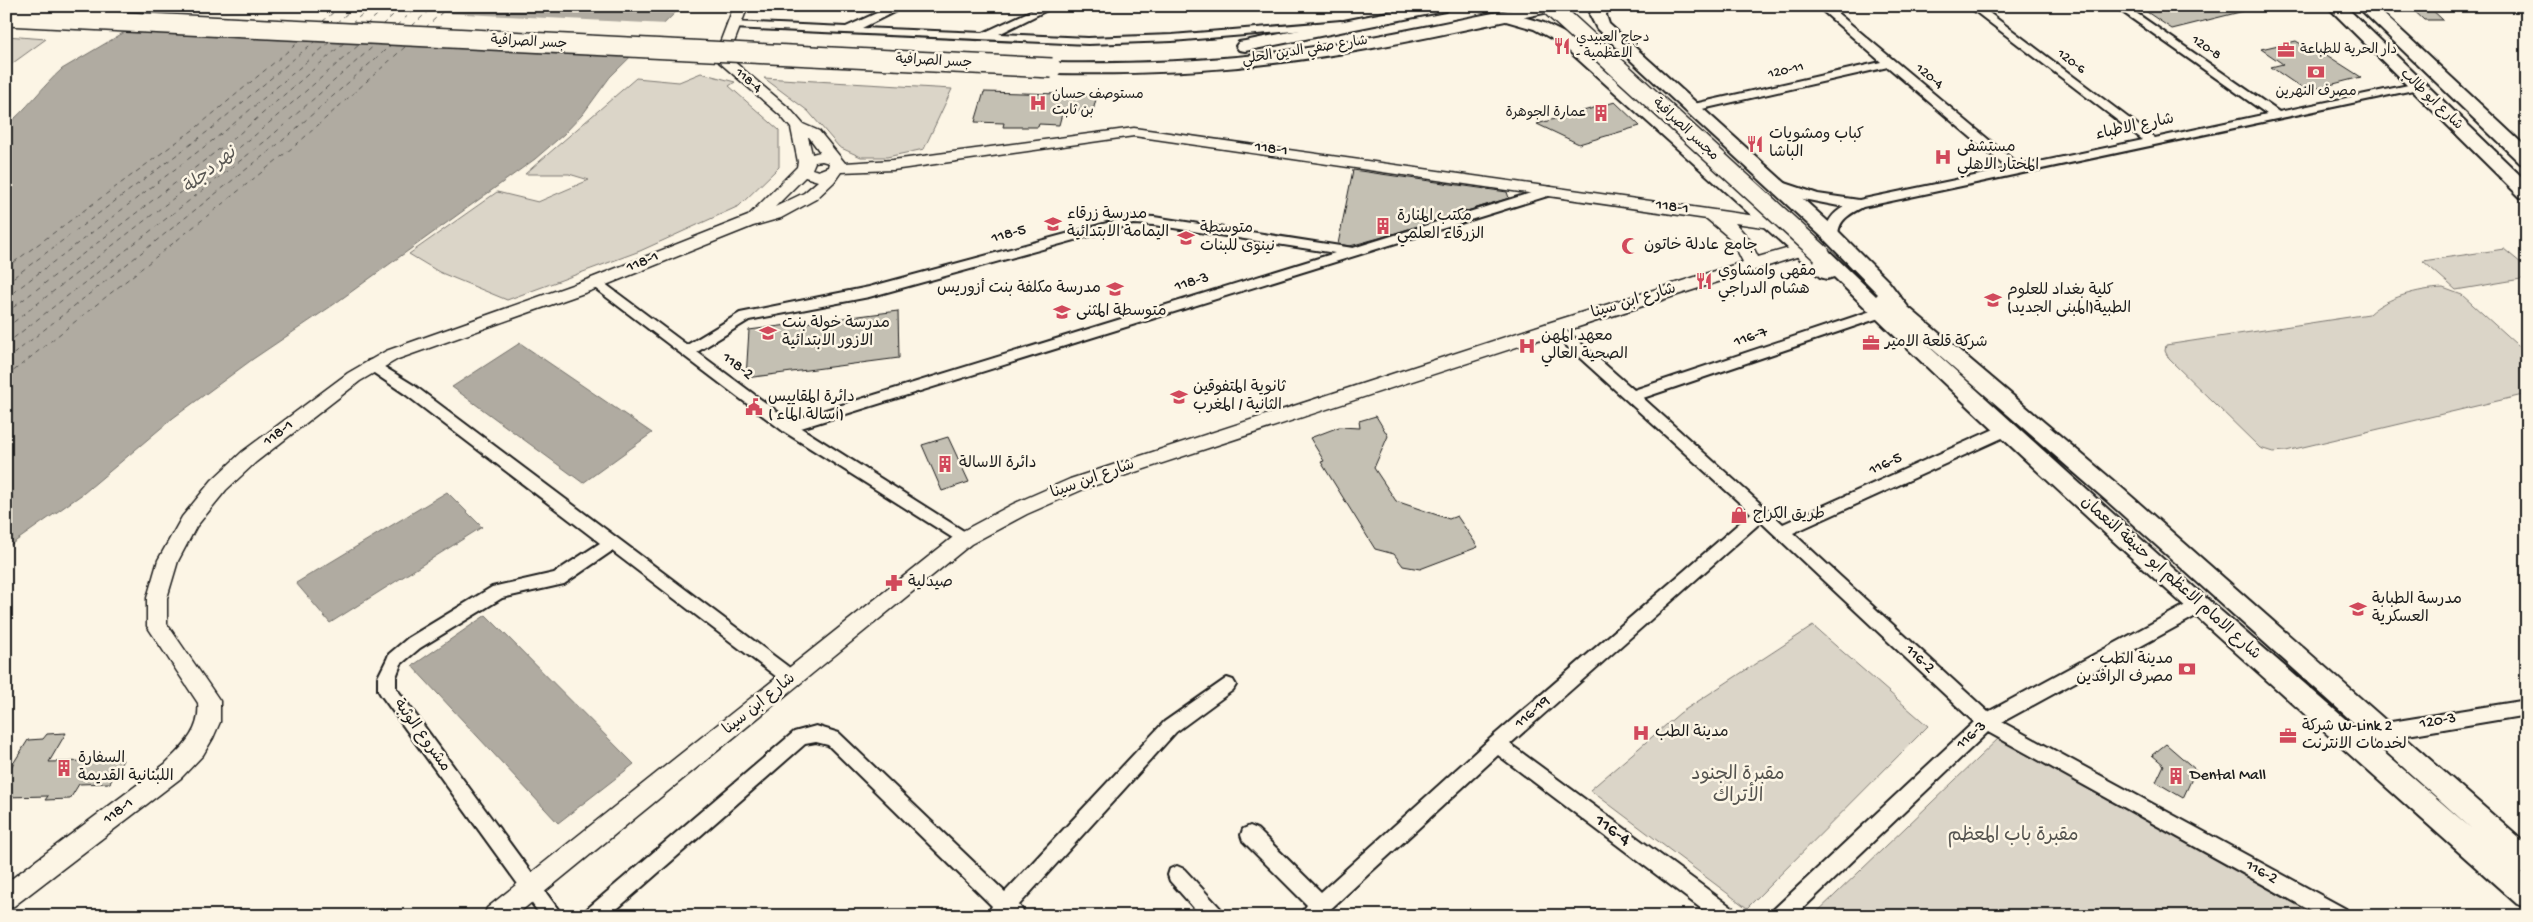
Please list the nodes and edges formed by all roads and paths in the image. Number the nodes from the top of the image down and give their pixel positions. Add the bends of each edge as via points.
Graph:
1 (741, 6) edge
2 (901, 6) edge
3 (1050, 6) edge
4 (1445, 6) edge
5 (1550, 6) edge
6 (1554, 6) edge
7 (1562, 6) edge
8 (1600, 6) edge
9 (1822, 6) edge
10 (1973, 6) edge
11 (2119, 6) edge
12 (2336, 6) edge
13 (2365, 6) edge
14 (6, 16) edge
15 (1504, 16) junction
16 (1367, 22) junction
17 (732, 25) junction
18 (1602, 26) junction
19 (846, 31) junction
20 (1558, 35) junction
21 (981, 38) junction
22 (1890, 63) junction
23 (1052, 68) junction
24 (2418, 86) junction
25 (1689, 108) junction
26 (2276, 115) junction
27 (798, 127) junction
28 (2500, 134) junction
29 (2468, 135) junction
30 (2152, 141) junction
31 (2527, 159) edge
32 (805, 165) junction
33 (834, 165) junction
34 (893, 165) junction
35 (2018, 170) junction
36 (1774, 183) junction
37 (1550, 191) junction
38 (1736, 192) junction
39 (2527, 193) edge
40 (810, 196) junction
41 (1859, 204) junction
42 (1705, 212) junction
43 (747, 222) junction
44 (1770, 223) junction
45 (1828, 247) junction
46 (1800, 250) junction
47 (1352, 252) junction
48 (1752, 266) junction
49 (595, 283) junction
50 (1892, 316) junction
51 (1554, 326) junction
52 (687, 351) junction
53 (373, 365) junction
54 (1633, 396) junction
55 (788, 427) junction
56 (2006, 430) junction
57 (1760, 514) junction
58 (1781, 532) junction
59 (964, 539) junction
60 (612, 543) junction
61 (2198, 606) junction
62 (792, 679) junction
63 (1227, 685) dead end
64 (2527, 706) edge
65 (1986, 722) junction
66 (2380, 732) junction
67 (2348, 737) junction
68 (1497, 744) junction
69 (1250, 835) dead end
70 (2527, 862) edge
71 (1177, 875) dead end
72 (532, 888) junction
73 (2527, 895) edge
74 (6, 898) edge
75 (1315, 910) edge
76 (1006, 912) edge
77 (1790, 912) edge
78 (496, 916) edge
79 (553, 916) edge
80 (594, 916) edge
81 (1214, 916) edge
82 (1727, 916) edge
83 (2339, 916) edge

1 - 17 street, 118-4
2 - 19 street
3 - 21 street
4 - 16 main road, شارع صفي الدين الحلي
5 - 45 main road, مجسر الصرافية, bridge
6 - 15 main road, شارع صفي الدين الحلي
7 - 45 main road, مجسر الصرافية
8 - 18 main road via 1598,15
9 - 22 street, 120-4
10 - 30 street, 120-6
11 - 26 street, 120-8
12 - 24 main road, شارع ابو طالب
13 - 28 main road, شارع ابو طالب
14 - 23 main road, جسر الصرافية, bridge
15 - 20 main road
15 - 23 main road, شارع صفي الدين الحلي via 1312,52 1216,64 1133,69
16 - 21 street via 1116,40
16 - 23 main road, شارع صفي الدين الحلي via 1220,50
17 - 19 street
17 - 27 street, 118-4 via 723,52 726,62
18 - 20 main road via 1584,21 1572,22 1560,28
18 - 25 main road
19 - 21 street
20 - 38 main road
22 - 25 street, 120-11
22 - 35 street, 120-4
24 - 26 street, شارع الاطباء
24 - 29 main road, شارع ابو طالب
25 - 36 main road
26 - 30 street, شارع الاطباء
27 - 32 street, 118-4
27 - 33 street, 118-4 via 814,134
28 - 29 main road
28 - 31 main road, شارع ابو طالب
29 - 39 main road, شارع ابو طالب
30 - 35 street, شارع الاطباء
32 - 33 street via 816,157
32 - 43 street via 783,192
33 - 34 street, 118-1 via 860,168
33 - 40 street, 118-1 via 829,180
34 - 37 street, 118-1 via 1134,132
34 - 40 street
35 - 41 street, شارع الاطباء
36 - 41 street via 1807,197
36 - 45 main road
37 - 42 street, 118-1
37 - 47 street, 118-3
38 - 42 street, 118-1 via 1725,205
38 - 44 main road
40 - 43 street, 118-1 via 775,214
41 - 45 street via 1836,218
42 - 44 street, 118-1
42 - 48 street, 118-1 via 1724,222 1737,234 1746,247
43 - 49 street, 118-1
44 - 46 main road
45 - 50 main road, شارع الامام الاعظم ابو حنيفة النعمان
46 - 48 street, شارع ابن سينا
46 - 50 main road
47 - 52 street, 118-5 via 1133,220 869,292 745,316
47 - 55 street, 118-3
48 - 51 street, شارع ابن سينا
49 - 52 street, 118-2
49 - 53 street, 118-1 via 392,355
50 - 54 street, 116-7
50 - 56 main road, شارع الامام الاعظم ابو حنيفة النعمان
50 - 66 main road, شارع الامام الاعظم ابو حنيفة النعمان via 2115,496
51 - 54 street, 116-2
51 - 59 street, شارع ابن سينا via 1077,484
52 - 55 street, 118-2
53 - 60 street
53 - 74 street, 118-1 via 249,457 190,522 168,560 157,598 158,626 209,701 212,714 196,747 173,771
54 - 57 street, 116-2
55 - 59 street, 118-2
56 - 58 street, 116-5
56 - 61 main road, شارع الامام الاعظم ابو حنيفة النعمان
57 - 58 street, 116-2
57 - 68 street, 116-19
58 - 65 street, 116-2
59 - 62 street, شارع ابن سينا
60 - 62 street
60 - 72 street, مشروع الوثبة via 558,579 498,592 414,643 395,659 387,677 388,690
61 - 65 street, 116-3
61 - 67 main road, شارع الامام الاعظم ابو حنيفة النعمان
62 - 72 street, شارع ابن سينا
63 - 76 street via 1170,727
64 - 66 street, 120-3
65 - 77 street, 116-3
65 - 83 street, 116-2
66 - 67 street, 120-3
66 - 70 main road, شارع الامام الاعظم ابو حنيفة النعمان
67 - 73 main road, شارع الامام الاعظم ابو حنيفة النعمان
68 - 75 street, 116-19
68 - 82 street, 116-4
69 - 75 street
71 - 81 street
72 - 78 street, شارع ابن سينا
72 - 79 street, مشروع الوثبة
76 - 80 street via 833,738 816,734 800,737

